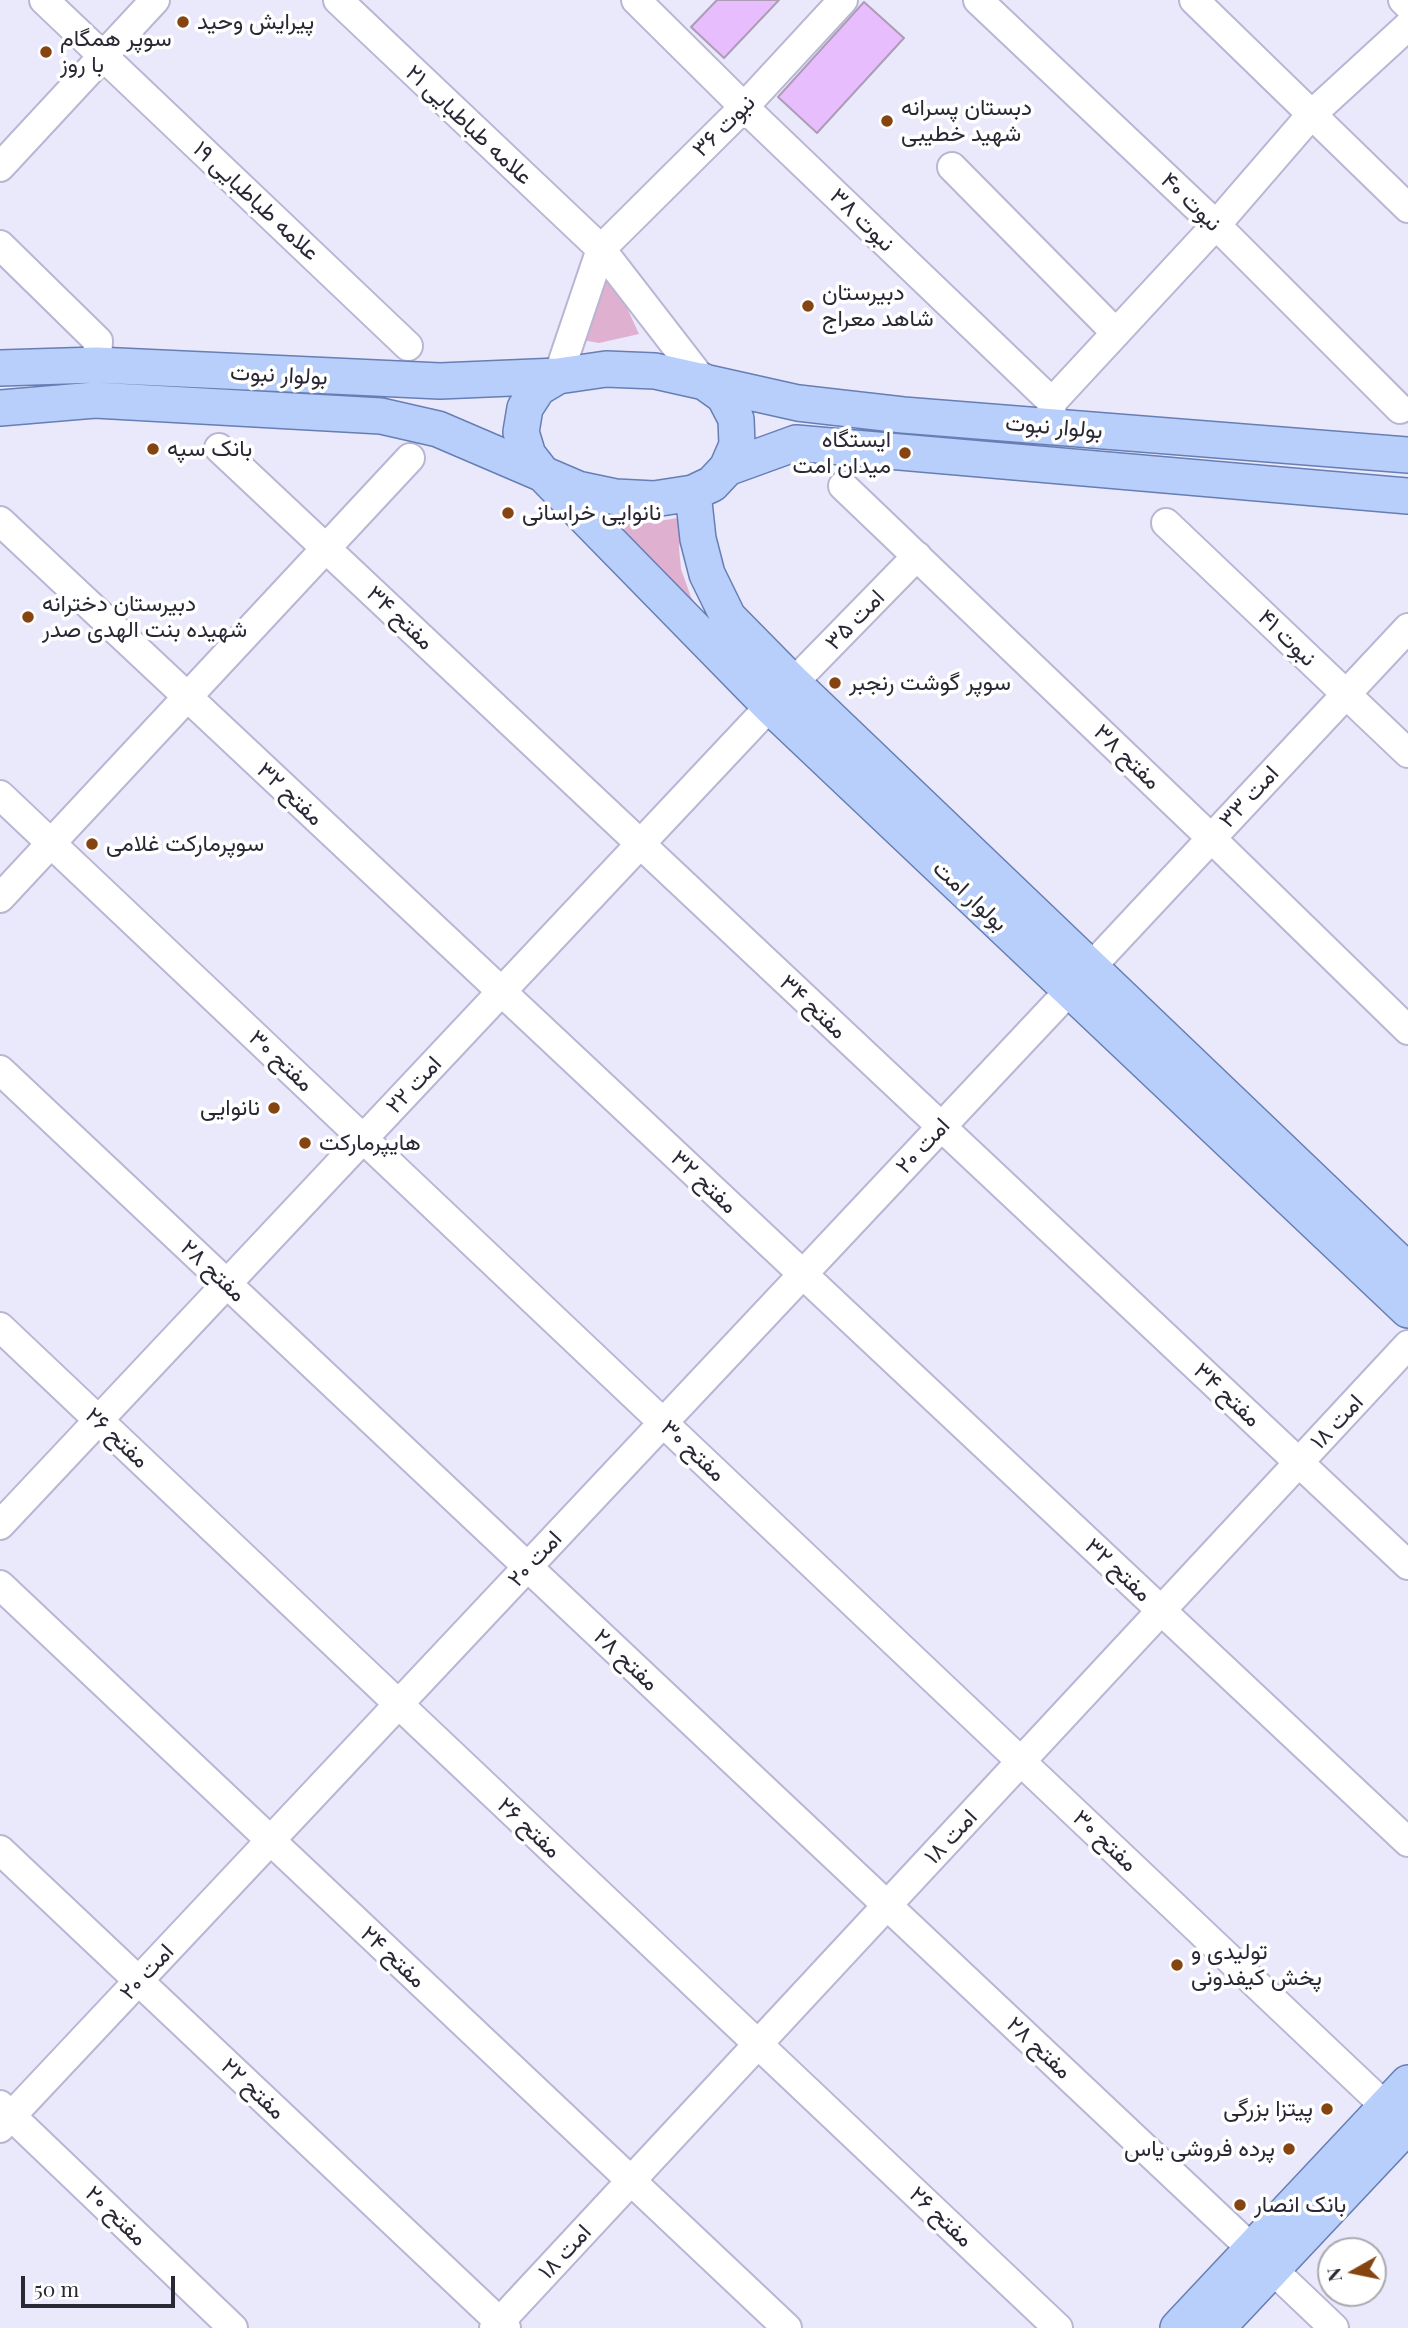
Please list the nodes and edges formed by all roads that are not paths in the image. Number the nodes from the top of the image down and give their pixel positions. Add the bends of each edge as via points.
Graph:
1 (44, 0) edge
2 (155, 0) edge
3 (338, 0) edge
4 (636, 0) edge
5 (843, 0) edge
6 (978, 0) edge
7 (1194, 0) edge
8 (1403, 0) edge
9 (1408, 5) edge
10 (1408, 26) edge
11 (104, 57) junction
12 (744, 107) junction
13 (1311, 115) junction
14 (0, 167) edge
15 (952, 167) dead end
16 (1408, 208) edge
17 (1216, 225) junction
18 (0, 245) edge
19 (601, 249) junction
20 (1116, 333) junction
21 (408, 346) dead end
22 (97, 365) junction
23 (0, 368) edge
24 (558, 376) junction
25 (703, 381) junction
26 (0, 408) edge
27 (1400, 410) dead end
28 (1051, 415) junction
29 (219, 448) dead end
30 (1408, 455) edge
31 (410, 458) dead end
32 (727, 468) junction
33 (542, 473) junction
34 (843, 486) dead end
35 (693, 492) junction
36 (1408, 496) edge
37 (0, 521) edge
38 (1166, 523) dead end
39 (326, 548) junction
40 (917, 556) junction
41 (1408, 628) edge
42 (1345, 694) junction
43 (781, 695) junction
44 (187, 697) junction
45 (1408, 753) edge
46 (0, 795) edge
47 (1211, 838) junction
48 (51, 843) junction
49 (641, 844) junction
50 (0, 898) edge
51 (1080, 979) junction
52 (501, 992) junction
53 (1408, 1030) edge
54 (0, 1070) edge
55 (942, 1127) junction
56 (363, 1139) junction
57 (1408, 1271) edge
58 (803, 1275) junction
59 (227, 1284) junction
60 (1408, 1310) edge
61 (0, 1327) edge
62 (1408, 1345) edge
63 (98, 1420) junction
64 (663, 1423) junction
65 (1299, 1463) junction
66 (0, 1525) edge
67 (1408, 1565) edge
68 (528, 1567) junction
69 (0, 1585) edge
70 (1161, 1611) junction
71 (398, 1704) junction
72 (1021, 1762) junction
73 (271, 1840) junction
74 (1408, 1842) edge
75 (0, 1850) edge
76 (887, 1906) junction
77 (138, 1981) junction
78 (758, 2044) junction
79 (1403, 2114) edge
80 (4, 2116) edge
81 (631, 2181) junction
82 (1262, 2259) junction
83 (500, 2326) edge
84 (233, 2328) edge
85 (787, 2328) edge
86 (1058, 2328) edge
87 (1178, 2328) edge
88 (1217, 2328) edge
89 (1334, 2328) edge

1 - 11 street, علامه طباطبایی ۱۹
2 - 11 street
3 - 19 street, علامه طباطبایی ۲۱
4 - 12 street, نبوت ۳۸
5 - 12 street, نبوت ۳۶
6 - 17 street, نبوت ۴۰
7 - 13 street
8 - 9 street
10 - 13 street
11 - 14 street
11 - 21 street, علامه طباطبایی ۱۹
12 - 19 street, نبوت ۳۶
12 - 28 street, نبوت ۳۸
13 - 16 street
13 - 17 street
15 - 20 street
17 - 20 street
17 - 27 street, نبوت ۴۰
18 - 22 street via 98,341
19 - 24 street
19 - 25 street, علامه طباطبایی ۲۱
20 - 28 street
22 - 23 main road, بولوار نبوت
22 - 24 main road, بولوار نبوت via 386,380
24 - 25 main road via 619,369
24 - 33 main road via 538,388 525,408 524,443
25 - 28 main road, بولوار نبوت via 798,403 903,415
25 - 32 main road via 724,396 736,419 737,445
26 - 33 main road, بولوار نبوت via 95,400 381,416 438,429
28 - 30 main road, بولوار نبوت
29 - 39 street, مفتح ۳۴
31 - 39 street
32 - 35 main road via 712,484
32 - 36 main road, بولوار نبوت via 796,443
33 - 35 main road via 578,489 616,497 654,499
33 - 43 main road, بولوار امت
34 - 40 street, مفتح ۳۸
35 - 43 main road, بولوار امت via 707,573 728,617
37 - 44 street, مفتح ۳۲
38 - 42 street, نبوت ۴۱
39 - 44 street
39 - 49 street, مفتح ۳۴
40 - 43 street, امت ۳۵
40 - 47 street, مفتح ۳۸
41 - 42 street, امت ۳۳
42 - 45 street, نبوت ۴۱
42 - 47 street, امت ۳۳
43 - 49 street, امت ۲۲
43 - 51 main road, بولوار امت
44 - 48 street
44 - 52 street, مفتح ۳۲
46 - 48 street, مفتح ۳۰
47 - 51 street, امت ۳۳
47 - 53 street, مفتح ۳۸
48 - 50 street
48 - 56 street, مفتح ۳۰
49 - 52 street, امت ۲۲
49 - 55 street, مفتح ۳۴
51 - 55 street, امت ۲۰
51 - 57 main road, بولوار امت
51 - 60 main road, بولوار امت
52 - 56 street, امت ۲۲
52 - 58 street, مفتح ۳۲
54 - 59 street, مفتح ۲۸
55 - 58 street, امت ۲۰
55 - 65 street, مفتح ۳۴
56 - 59 street, امت ۲۲
56 - 64 street, مفتح ۳۰
58 - 64 street, امت ۲۰
58 - 70 street, مفتح ۳۲
59 - 63 street, امت ۲۲
59 - 68 street, مفتح ۲۸
61 - 63 street, مفتح ۲۶
62 - 65 street, امت ۱۸
63 - 66 street, امت ۲۲
63 - 71 street, مفتح ۲۶
64 - 68 street, امت ۲۰
64 - 72 street, مفتح ۳۰
65 - 67 street, مفتح ۳۴
65 - 70 street, امت ۱۸
68 - 71 street, امت ۲۰
68 - 76 street, مفتح ۲۸
69 - 73 street, مفتح ۲۴
70 - 72 street, امت ۱۸
70 - 74 street, مفتح ۳۲
71 - 73 street, امت ۲۰
71 - 78 street, مفتح ۲۶
72 - 76 street, امت ۱۸
72 - 79 street, مفتح ۳۰
73 - 77 street, امت ۲۰
73 - 81 street, مفتح ۲۴
75 - 77 street, مفتح ۲۲
76 - 78 street, امت ۱۸
76 - 82 street, مفتح ۲۸
77 - 80 street, امت ۲۰
77 - 83 street, مفتح ۲۲
78 - 81 street, امت ۱۸
78 - 86 street, مفتح ۲۶
79 - 82 main road
80 - 84 street, مفتح ۲۰
81 - 83 street, امت ۱۸
81 - 85 street, مفتح ۲۴
82 - 87 main road
82 - 88 main road
82 - 89 street, مفتح ۲۸

